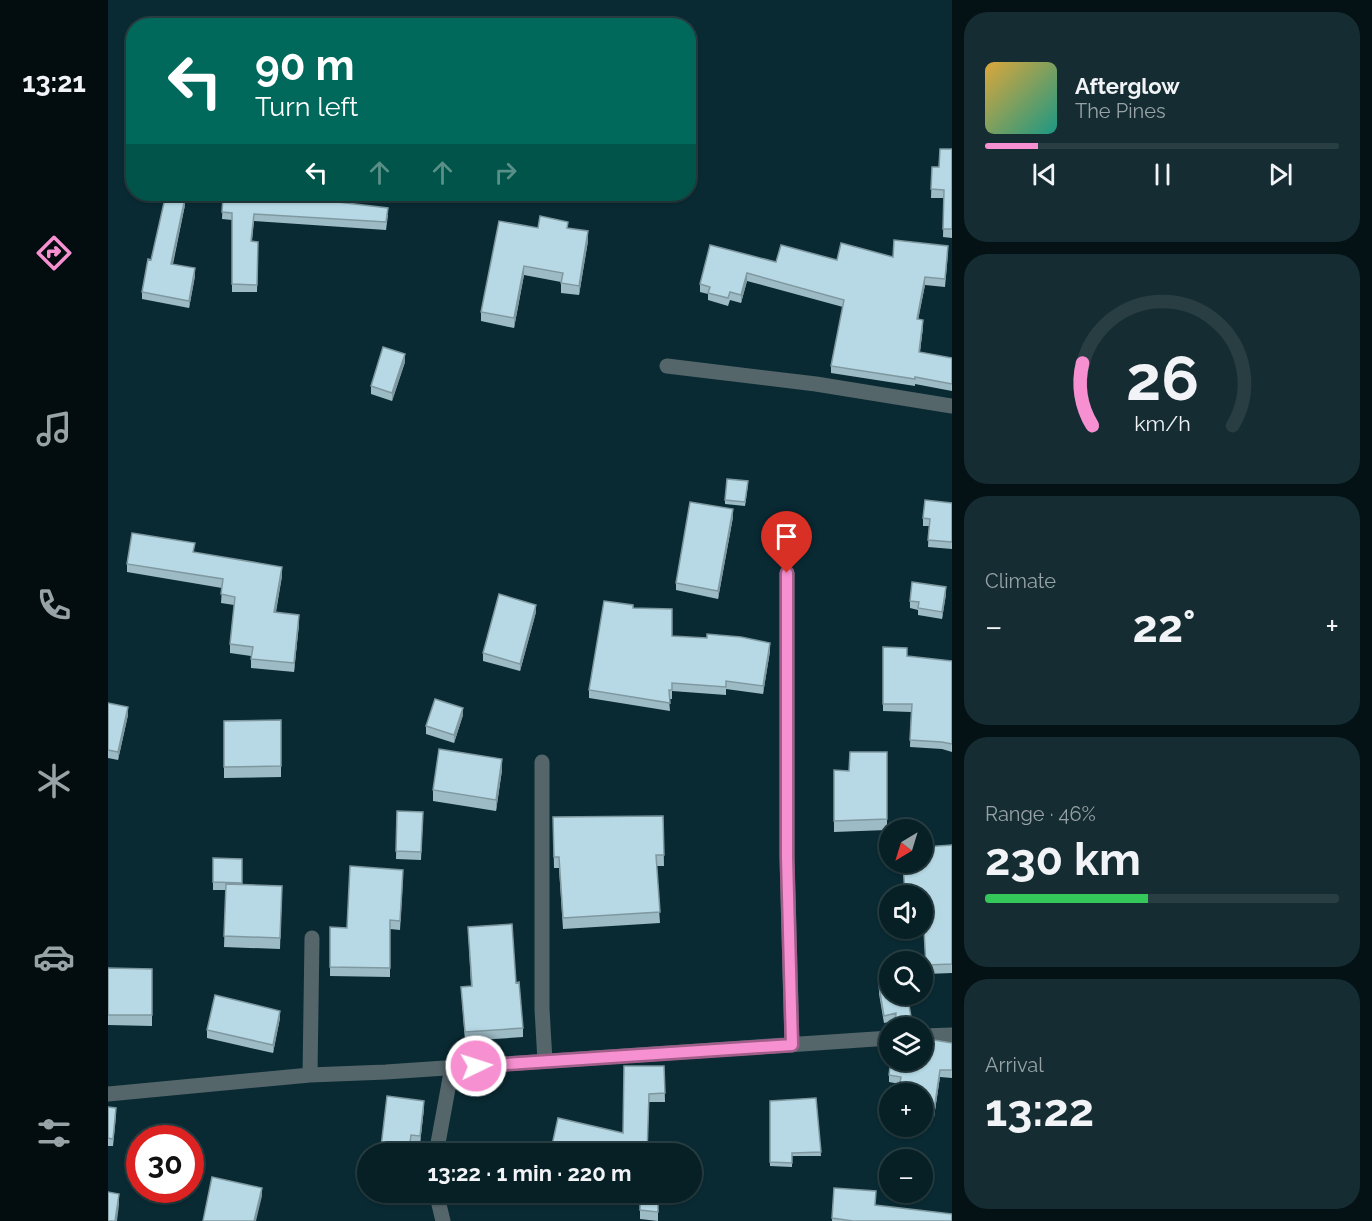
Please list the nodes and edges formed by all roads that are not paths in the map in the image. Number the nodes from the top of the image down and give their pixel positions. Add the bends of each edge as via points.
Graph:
1 (668, 366) dead end
2 (952, 406) edge
3 (787, 573) dead end
4 (542, 762) dead end
5 (312, 938) dead end
6 (952, 1035) edge
7 (933, 1036) edge
8 (879, 1039) edge
9 (792, 1045) junction
10 (545, 1061) junction
11 (452, 1067) junction
12 (310, 1075) junction
13 (108, 1094) edge
14 (438, 1143) edge
15 (439, 1203) edge
16 (443, 1221) edge

1 - 2 street
3 - 9 street via 787,857
4 - 10 street
5 - 12 street
6 - 7 street
8 - 9 street
9 - 10 street
10 - 11 street
11 - 12 street
11 - 14 street
12 - 13 street
15 - 16 street

